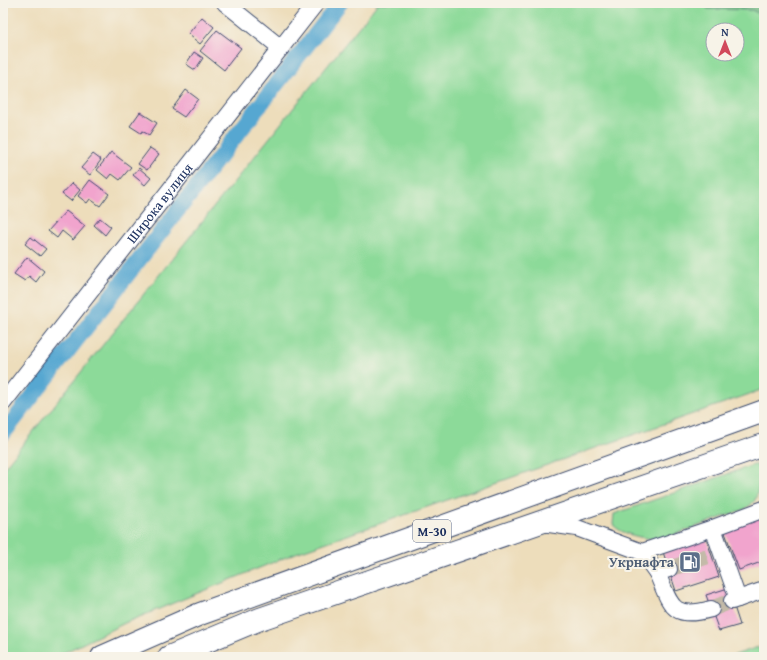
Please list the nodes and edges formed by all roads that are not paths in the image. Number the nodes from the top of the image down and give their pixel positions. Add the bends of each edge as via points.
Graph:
1 (225, 3) edge
2 (316, 3) edge
3 (281, 48) junction
4 (6, 395) edge
5 (764, 411) edge
6 (764, 445) edge
7 (764, 509) edge
8 (540, 522) junction
9 (713, 528) junction
10 (642, 552) junction
11 (764, 590) edge
12 (711, 609) tunnel mouth
13 (102, 657) edge
14 (169, 657) edge

1 - 3 street
2 - 3 street, Широка вулиця
3 - 4 street, Широка вулиця
5 - 13 highway, М-30 via 207,612
6 - 8 highway, М-30
7 - 9 street
8 - 10 street via 577,528
8 - 14 highway, М-30 via 260,619
9 - 10 street
9 - 11 street via 716,553 735,600
10 - 12 street via 663,571 670,602 676,610 695,613

